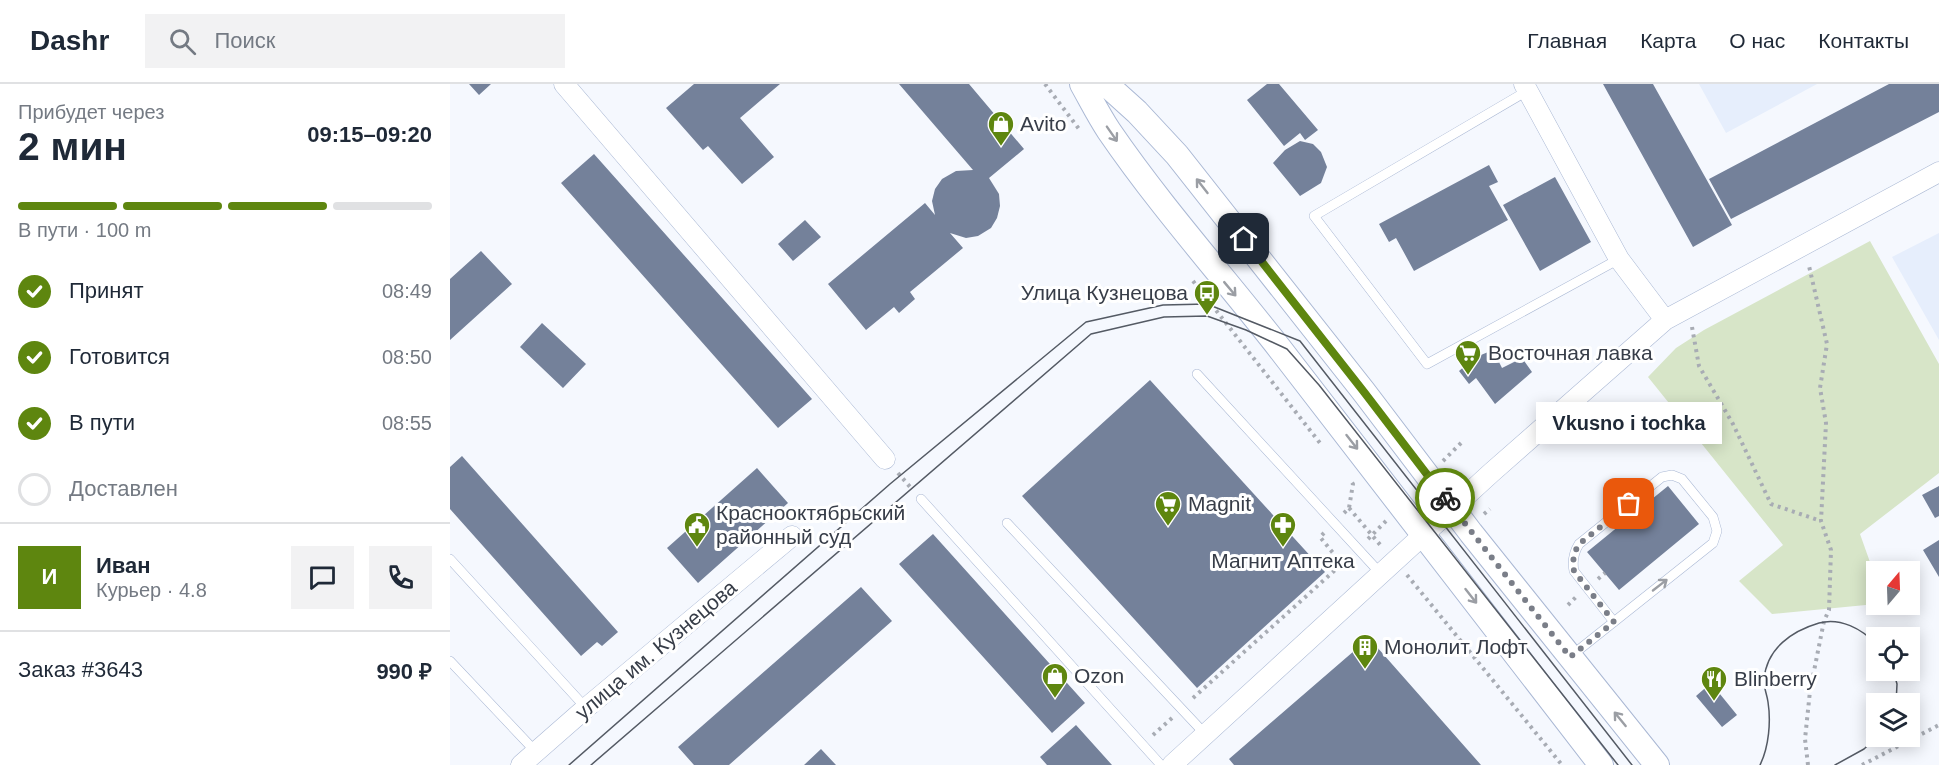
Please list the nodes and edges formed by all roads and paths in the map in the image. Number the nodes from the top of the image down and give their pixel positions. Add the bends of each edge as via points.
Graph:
1 (564, 84) edge
2 (1082, 84) edge
3 (1106, 84) edge
4 (1525, 88) edge
5 (1939, 172) edge
6 (1619, 259) junction
7 (1808, 261) dead end
8 (1665, 320) junction
9 (1691, 324) dead end
10 (1197, 374) dead end
11 (885, 459) joint
12 (921, 499) joint
13 (1349, 508) dead end
14 (1453, 509) junction
15 (1821, 521) junction
16 (1008, 523) dead end
17 (1424, 534) junction
18 (1373, 535) junction
19 (792, 537) dead end
20 (1358, 550) junction
21 (450, 559) edge
22 (1387, 568) junction
23 (1614, 622) junction
24 (1570, 657) junction
25 (450, 661) edge
26 (586, 708) junction
27 (1181, 709) junction
28 (1939, 725) edge
29 (1206, 735) junction
30 (1143, 744) junction
31 (528, 758) edge
32 (1161, 765) edge
33 (1172, 765) edge
34 (1562, 765) edge
35 (1601, 765) edge
36 (1657, 765) edge
37 (1808, 765) edge
38 (1862, 765) edge

1 - 11 street
2 -> 17 street via 1109,130 1157,195
14 -> 3 street via 1177,155
4 - 6 street
4 - 6 lane via 1314,216 1427,364
5 - 8 street
6 - 8 street
7 - 15 path via 1827,344 1820,388 1826,423
8 - 14 street
9 - 15 path via 1700,366 1771,504
10 - 20 lane
11 - 12 path
12 - 30 lane
13 - 18 path
14 - 17 street
14 - 24 street
15 - 37 path via 1831,550 1828,610 1810,691 1804,738
16 - 27 lane
17 - 22 street
17 -> 35 street
18 - 20 path
18 - 22 path
19 - 26 street, улица им. Кузнецова
20 - 22 lane
20 - 27 path
21 - 26 lane
22 - 29 street
22 - 34 path
23 -> 23 lane via 1713,543 1717,531 1713,517 1682,479 1662,477 1575,551 1574,571
23 - 24 lane
36 -> 24 street
25 - 31 lane
26 - 31 street, улица им. Кузнецова
27 - 29 lane
27 - 30 path
28 - 38 path
29 - 33 street
30 - 32 lane

